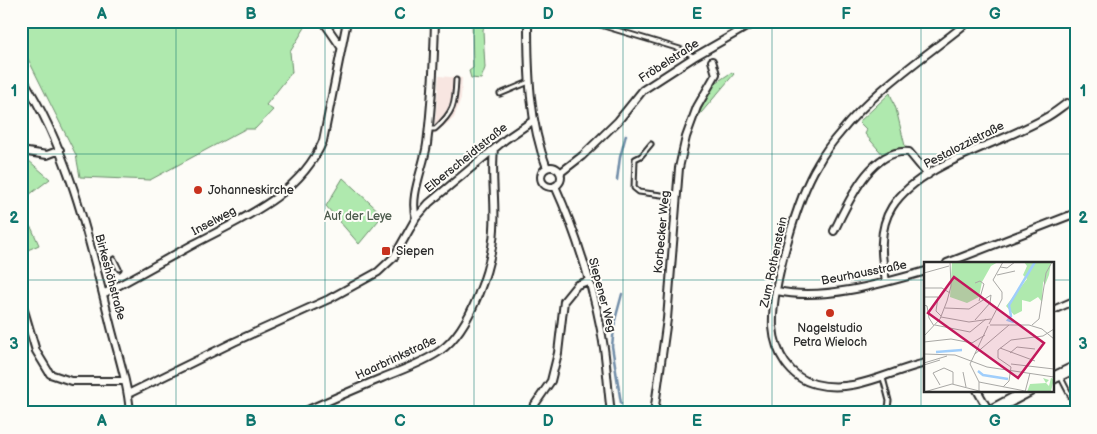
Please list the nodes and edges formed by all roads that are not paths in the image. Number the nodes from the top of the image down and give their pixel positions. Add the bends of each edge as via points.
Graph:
1 (323, 21) edge
2 (347, 21) edge
3 (435, 21) edge
4 (528, 21) edge
5 (587, 21) edge
6 (757, 21) edge
7 (813, 21) edge
8 (969, 21) edge
9 (804, 25) dead end
10 (341, 47) junction
11 (694, 57) junction
12 (712, 61) dead end
13 (21, 76) edge
14 (456, 80) dead end
15 (530, 81) junction
16 (500, 94) dead end
17 (1067, 103) dead end
18 (534, 120) junction
19 (429, 129) junction
20 (651, 144) dead end
21 (494, 149) junction
22 (60, 150) junction
23 (21, 151) edge
24 (547, 168) junction
25 (560, 173) junction
26 (928, 175) junction
27 (555, 186) junction
28 (676, 197) junction
29 (1076, 213) edge
30 (416, 218) junction
31 (834, 230) dead end
32 (114, 259) dead end
33 (950, 262) edge
34 (119, 269) dead end
35 (924, 272) edge
36 (588, 281) junction
37 (886, 281) junction
38 (777, 291) junction
39 (103, 294) junction
40 (21, 300) edge
41 (1076, 300) edge
42 (1054, 310) edge
43 (924, 364) edge
44 (1076, 367) edge
45 (1056, 376) edge
46 (883, 378) junction
47 (124, 381) junction
48 (977, 392) edge
49 (1026, 392) edge
50 (128, 394) junction
51 (1076, 407) edge
52 (989, 412) edge
53 (130, 413) edge
54 (301, 413) edge
55 (529, 413) edge
56 (611, 413) edge
57 (654, 413) edge
58 (888, 413) edge

1 - 10 street
2 - 10 street, Inselweg
3 - 19 street
4 - 15 street, Siepener Weg
5 - 11 lane via 680,48
6 - 11 street, Fröbelstraße
7 - 9 lane
8 - 38 street, Zum Rothenstein via 872,100 840,133 817,165 789,237
10 - 39 street, Inselweg via 322,141 318,152 296,180 263,208
11 - 25 street, Fröbelstraße via 643,90 618,122
12 - 28 street, Korbecker Weg via 716,74 697,107 686,137
13 - 22 street, Birkeshöhstraße
14 - 19 lane via 450,117 436,129
15 - 16 lane
15 - 18 street, Siepener Weg
17 - 26 street, Pestalozzistraße via 1044,119
18 - 21 street, Elberscheidtstraße
18 - 24 street, Siepener Weg
19 - 30 street via 413,208
20 - 28 lane via 635,159 634,188 639,192
21 - 30 street, Elberscheidtstraße via 429,203
21 - 54 street, Haarbrinkstraße via 491,250 481,290 471,312 449,343 439,352 400,371
22 - 23 street via 47,155
22 - 39 street, Birkeshöhstraße
24 - 25 street via 554,168
24 - 27 street, Siepener Weg via 542,175 543,183
25 - 27 street via 560,181
26 - 31 street via 909,152 897,151 888,155 860,183
26 - 37 street, Pestalozzistraße via 902,194 891,208 882,237 881,257
27 - 36 street, Siepener Weg
28 - 57 street, Korbecker Weg via 667,319
29 - 33 street
30 - 50 street via 394,257 378,272 329,299
32 - 34 lane
35 - 37 street, Beurhausstraße
36 - 55 street via 576,285 564,301 551,381
36 - 56 street, Siepener Weg via 604,347
37 - 38 street, Beurhausstraße via 834,292 791,294
38 - 46 street, Zum Rothenstein via 773,327 776,347 795,374 817,385 837,386
39 - 47 street, Birkeshöhstraße
40 - 47 street via 36,352 50,374 71,381
41 - 42 street
43 - 46 street, Zum Rothenstein
44 - 45 main road
45 - 51 lane
46 - 58 lane via 889,401
47 - 50 street, Birkeshöhstraße
48 - 52 street
49 - 52 main road
50 - 53 street, Birkeshöhstraße

